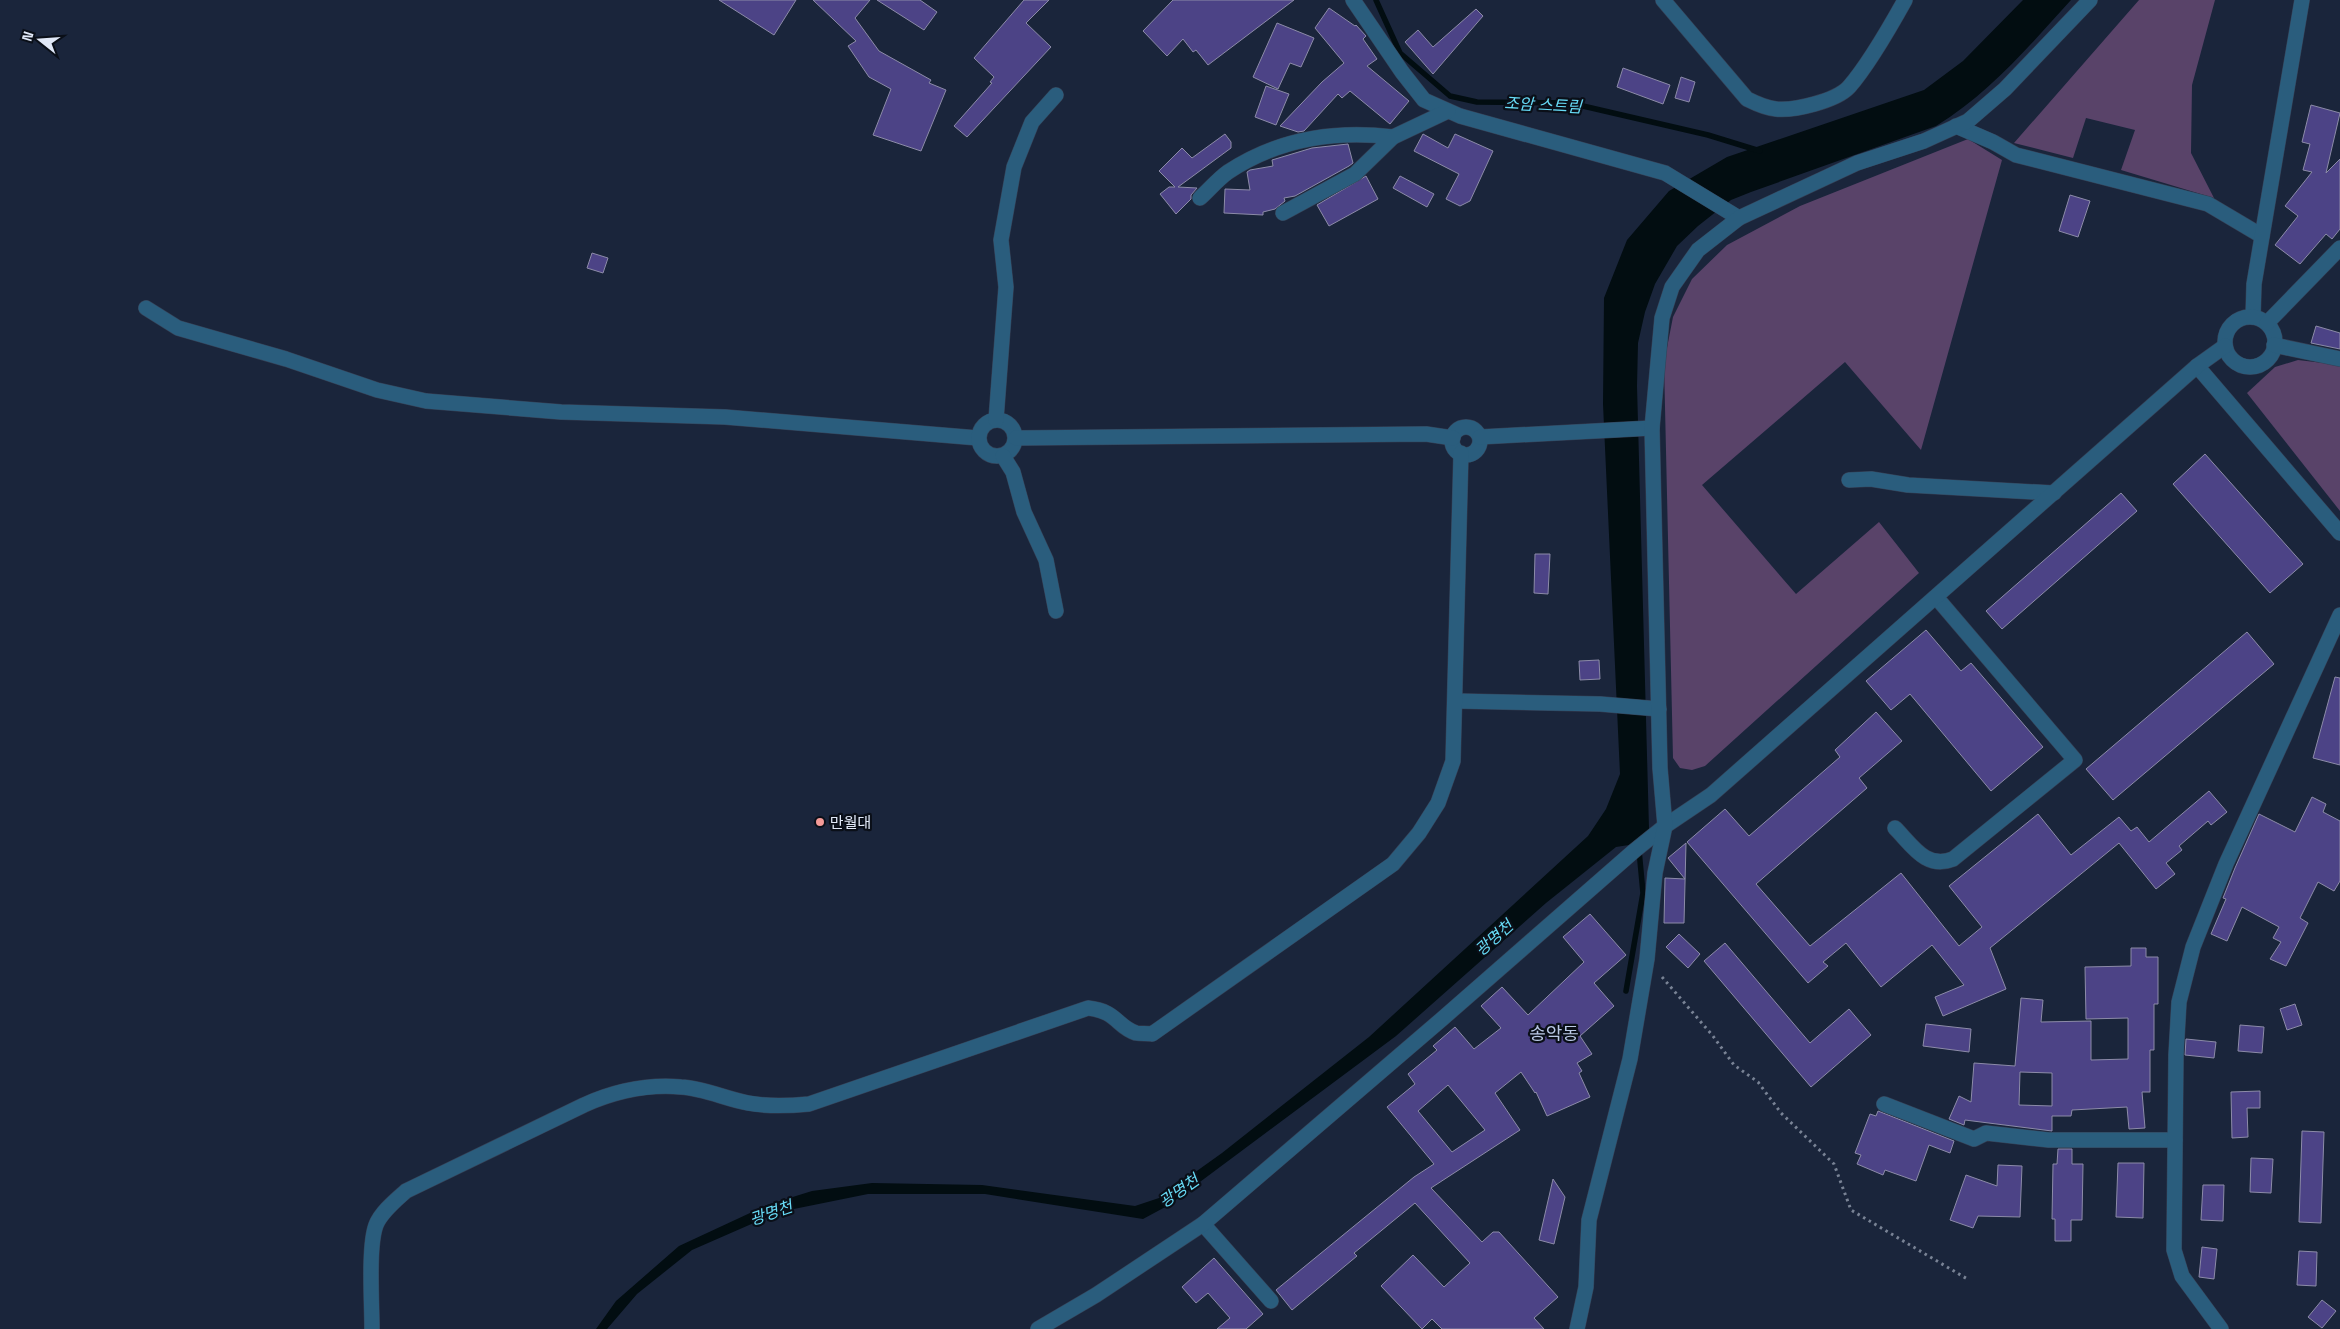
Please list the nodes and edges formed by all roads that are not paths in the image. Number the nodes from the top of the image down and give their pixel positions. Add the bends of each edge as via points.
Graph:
1 (1353, 0) edge
2 (1663, 0) edge
3 (1905, 0) edge
4 (2090, 0) edge
5 (2302, 0) edge
6 (1056, 95) dead end
7 (1448, 111) junction
8 (1956, 126) junction
9 (1393, 137) junction
10 (1200, 198) dead end
11 (1283, 213) dead end
12 (1739, 218) junction
13 (2262, 236) junction
14 (2340, 248) edge
15 (146, 308) dead end
16 (2260, 320) junction
17 (2274, 345) junction
18 (2225, 346) junction
19 (2340, 359) edge
20 (2197, 366) junction
21 (996, 420) junction
22 (1644, 428) junction
23 (1480, 437) junction
24 (978, 438) junction
25 (1016, 438) junction
26 (1453, 438) junction
27 (1460, 453) junction
28 (1003, 456) junction
29 (1849, 480) dead end
30 (2054, 493) junction
31 (2340, 533) edge
32 (1936, 597) junction
33 (1056, 611) dead end
34 (2340, 615) edge
35 (1456, 701) junction
36 (1653, 708) junction
37 (1665, 826) junction
38 (1895, 828) dead end
39 (1884, 1104) dead end
40 (2175, 1140) junction
41 (1203, 1224) junction
42 (1271, 1301) dead end
43 (372, 1329) edge
44 (1038, 1329) edge
45 (1577, 1329) edge
46 (2221, 1329) edge

1 - 7 street via 1424,100
2 - 3 street via 1747,99 1778,109 1831,99 1848,89
4 - 8 street via 2005,89 1968,121
5 - 13 street
6 - 21 street via 1028,131 1014,167 1002,231 1006,287
7 - 9 street
7 - 12 street via 1616,158 1678,180
8 - 12 street via 1924,141 1857,163
8 - 13 street via 2016,155 2208,204
9 - 10 street via 1360,133 1339,135 1263,152 1226,173
9 - 11 street via 1355,174
12 - 22 street via 1698,250 1672,287 1662,318
13 - 16 street via 2254,284
14 - 16 street
15 - 24 street via 178,328 286,359 377,390 426,401 561,412 725,417
16 - 17 street via 2274,336
16 - 18 street via 2245,317 2232,324 2227,331
17 - 18 street via 2262,364 2246,366 2232,360
17 - 19 street
18 - 20 street
20 - 30 street
20 - 31 street
21 - 24 street via 982,427
21 - 25 street via 1004,420 1013,427
22 - 23 street
22 - 36 street
23 - 26 street via 1472,428 1466,427 1455,432
23 - 27 street via 1477,449 1466,455
24 - 28 street via 982,449 991,456
25 - 26 street via 1426,434
25 - 28 street via 1013,450
26 - 27 street
27 - 35 street
28 - 33 street via 1013,472 1024,512 1046,560
29 - 30 street
30 - 32 street
32 - 37 street via 1711,795
32 - 38 street via 2075,760 1953,859 1942,863 1928,861
34 - 40 street via 2230,856 2193,947 2179,1002
35 - 36 street
35 - 43 street via 1453,761 1438,803 1419,833 1393,864 1168,1025 1152,1034 1136,1033 1112,1014 1088,1008 809,1104 748,1103 683,1087 648,1087 608,1094 406,1191 388,1208 376,1224 373,1239
36 - 37 street
37 - 41 street
37 - 45 street via 1655,873 1647,959 1630,1059 1589,1220 1586,1287
39 - 40 street via 1974,1139 1986,1133 2049,1140
40 - 46 street via 2174,1250 2182,1276
41 - 42 street
41 - 44 street

